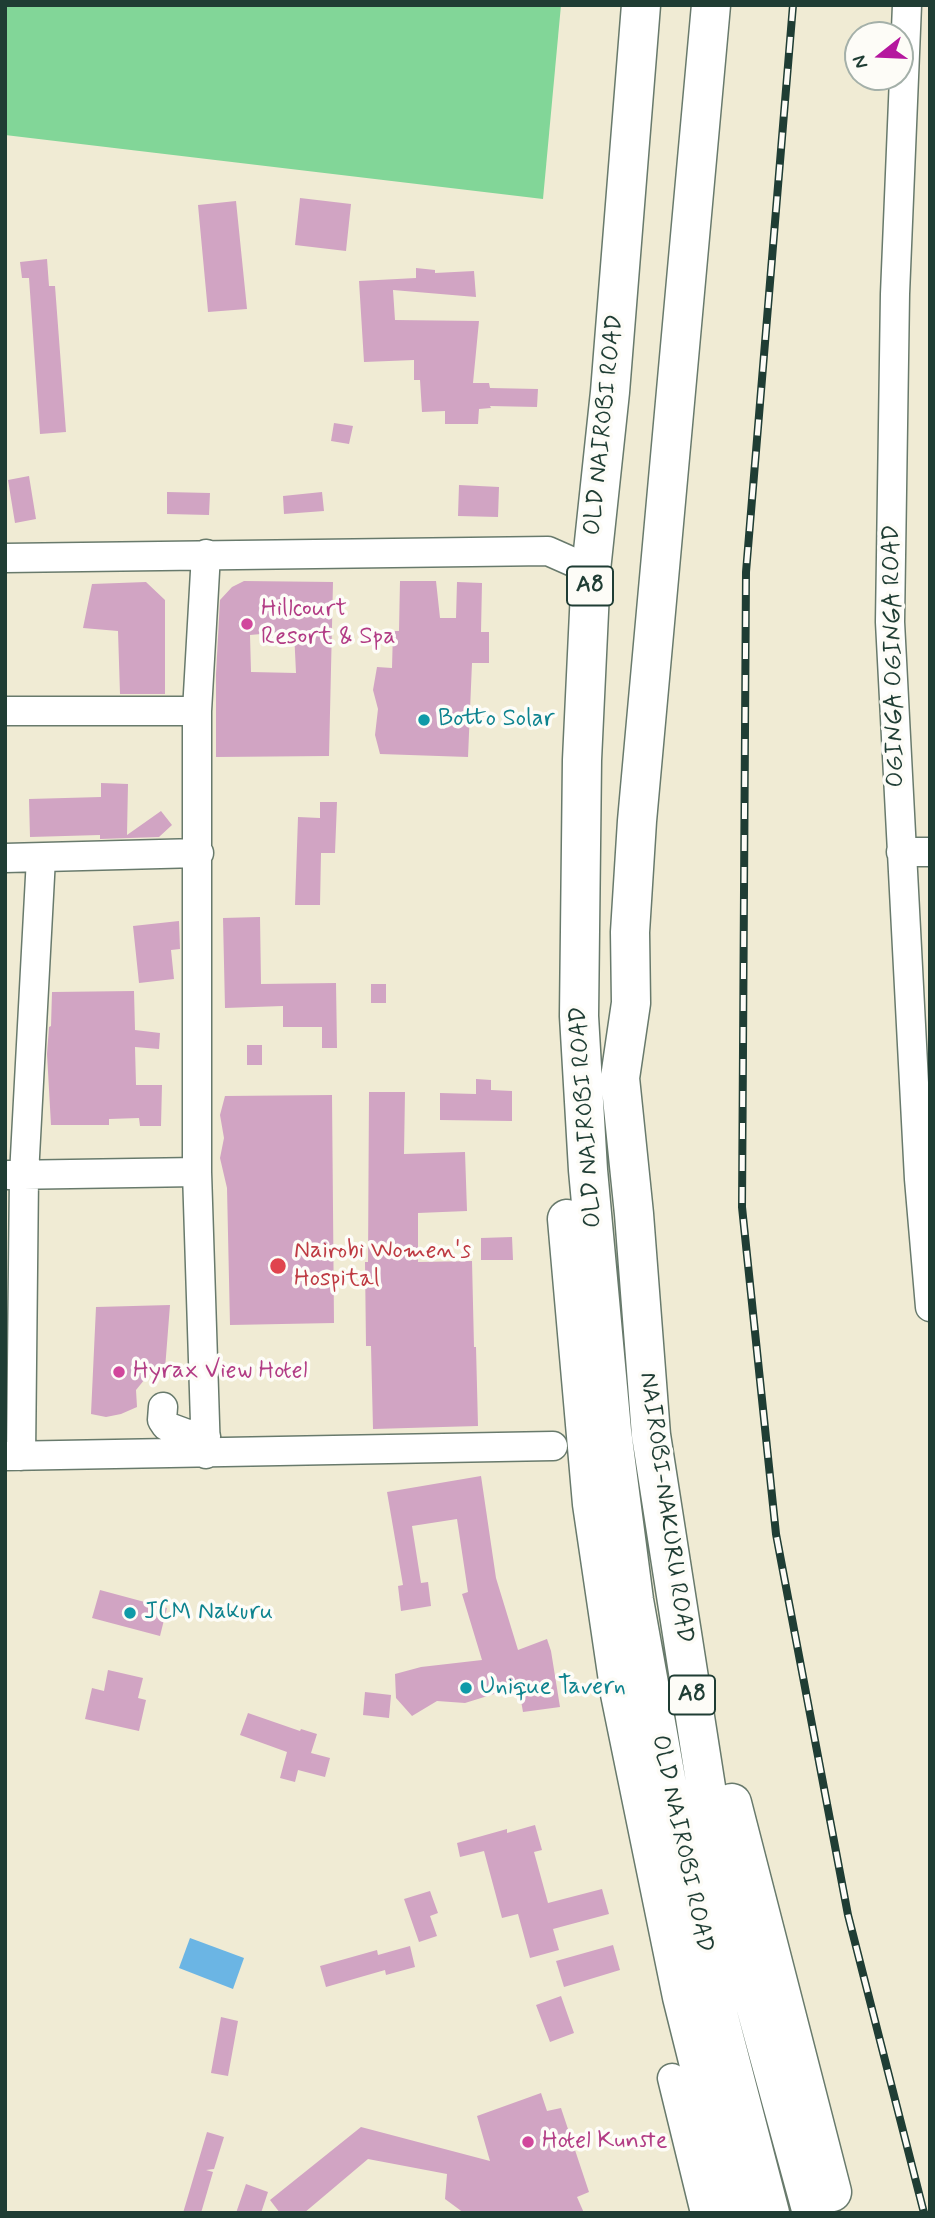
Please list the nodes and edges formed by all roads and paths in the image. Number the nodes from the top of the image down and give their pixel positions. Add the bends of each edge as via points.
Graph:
1 (641, 5) edge
2 (711, 5) edge
3 (907, 5) edge
4 (206, 554) junction
5 (5, 558) edge
6 (591, 570) junction
7 (5, 711) edge
8 (197, 711) junction
9 (901, 852) junction
10 (930, 852) edge
11 (199, 853) junction
12 (5, 858) edge
13 (41, 858) junction
14 (631, 1003) junction
15 (579, 1016) junction
16 (628, 1167) joint
17 (197, 1172) junction
18 (15, 1175) edge
19 (930, 1307) edge
20 (163, 1407) dead end
21 (206, 1445) junction
22 (553, 1446) dead end
23 (13, 1456) edge
24 (672, 2078) dead end
25 (705, 2213) edge
26 (736, 2213) edge
27 (770, 2213) edge
28 (812, 2213) edge
29 (838, 2213) edge

1 - 6 highway, OLD NAIROBI ROAD / A8
2 - 14 highway, OLD NAIROBI ROAD / A8 via 637,821
3 - 9 street, OGINGA OGINGA ROAD via 895,294 890,622
4 - 5 street
4 - 6 street via 548,551
4 - 8 street
6 - 15 highway, OLD NAIROBI ROAD / A8 via 582,760
7 - 8 street
8 - 11 street
9 - 10 street
9 - 19 street, OGINGA OGINGA ROAD
11 - 13 street
11 - 17 street
12 - 13 street
13 - 18 street
14 - 16 highway, OLD NAIROBI ROAD / A8 via 620,1078
14 - 29 highway via 645,1087 674,1449 706,1666 736,1824
15 - 26 highway via 566,1094 567,1222 592,1504 622,1707 682,1997
15 - 27 highway, OLD NAIROBI ROAD / A8 via 612,1431 634,1600 669,1795 709,1976
16 - 28 highway, NAIROBI-NAKURU ROAD / A8 via 652,1435 720,1877
17 - 18 street
17 - 21 street
18 - 23 street
20 - 21 street via 166,1426
21 - 22 street
21 - 23 street
24 - 25 street

